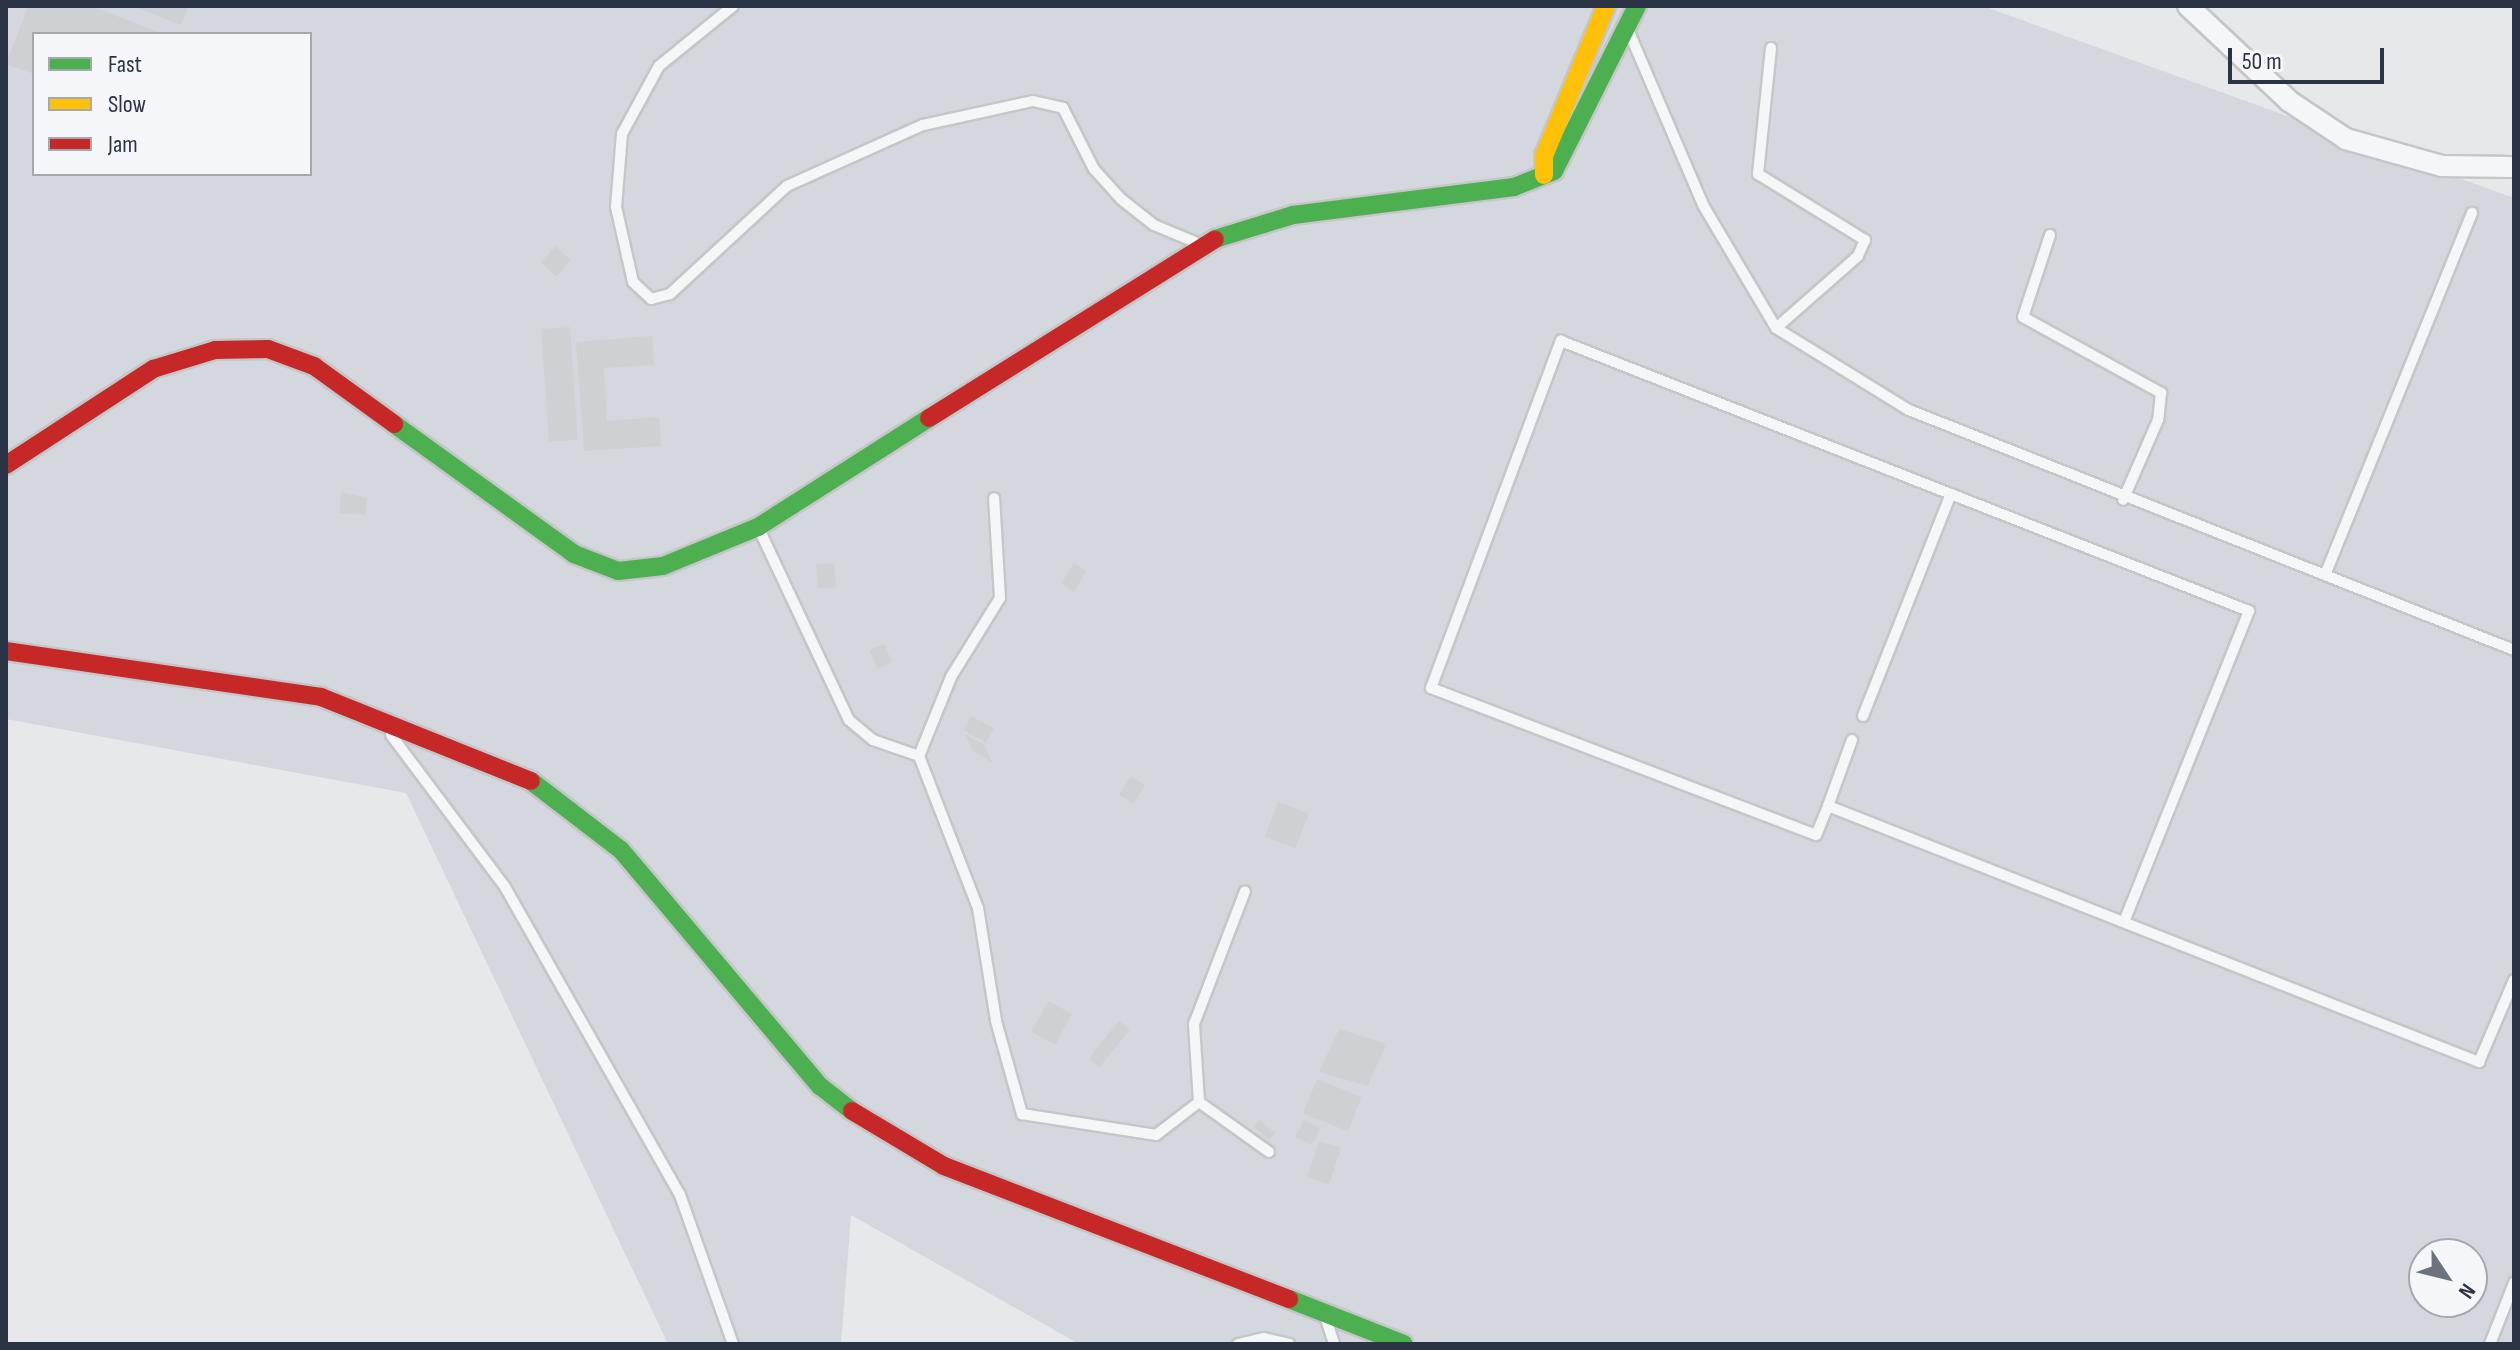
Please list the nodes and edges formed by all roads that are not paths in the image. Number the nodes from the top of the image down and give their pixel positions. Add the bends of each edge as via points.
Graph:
1 (733, 6) edge
2 (1637, 6) edge
3 (2188, 6) edge
4 (1605, 9) edge
5 (1628, 28) junction
6 (1771, 48) dead end
7 (2514, 167) edge
8 (1544, 175) junction
9 (2472, 213) dead end
10 (2050, 235) dead end
11 (1200, 244) junction
12 (1776, 328) junction
13 (6, 465) edge
14 (1951, 494) junction
15 (994, 498) dead end
16 (2123, 500) junction
17 (758, 527) junction
18 (2325, 575) junction
19 (2514, 650) edge
20 (6, 651) edge
21 (1863, 716) dead end
22 (383, 724) junction
23 (1852, 740) dead end
24 (919, 756) junction
25 (1828, 806) junction
26 (1245, 891) dead end
27 (2124, 922) junction
28 (2514, 980) edge
29 (1199, 1102) junction
30 (1269, 1152) dead end
31 (2514, 1283) edge
32 (1323, 1313) junction
33 (733, 1344) edge
34 (1238, 1344) edge
35 (1289, 1344) edge
36 (1334, 1344) edge
37 (1404, 1344) edge
38 (2490, 1344) edge

1 - 11 lane via 659,66 622,134 616,207 633,282 651,299 670,294 787,186 923,125 1033,101 1063,108 1094,169 1121,199 1154,225
2 - 5 street
3 - 7 street via 2289,101 2346,139 2442,166
4 - 5 lane
4 - 8 street via 1544,156
5 - 8 street via 1568,152
5 - 12 lane via 1703,205
6 - 12 lane via 1758,174 1865,240 1858,256
8 - 11 street via 1514,187 1293,215
9 - 18 lane
10 - 16 lane via 2023,317 2161,393 2158,420
11 - 17 street
12 - 16 lane via 1909,410
13 - 17 street via 153,369 215,350 268,349 314,366 528,523 618,571 704,553
14 - 21 lane
14 - 25 lane via 1561,341 1431,688 1816,835
14 - 27 lane via 2249,611
15 - 24 lane via 1000,598 951,677
16 - 18 lane
17 - 24 lane via 849,720 873,740
18 - 19 lane
20 - 22 street via 321,697
22 - 32 street via 540,785 589,817 820,1086 879,1131 944,1166
22 - 33 lane via 505,887 680,1195
23 - 25 lane
24 - 29 lane via 978,908 996,1021 1022,1114 1156,1135
25 - 27 lane
26 - 29 lane via 1194,1024
27 - 28 lane via 2479,1062
29 - 30 lane
31 - 38 lane
32 - 36 lane
32 - 37 street
34 - 35 lane via 1264,1338

